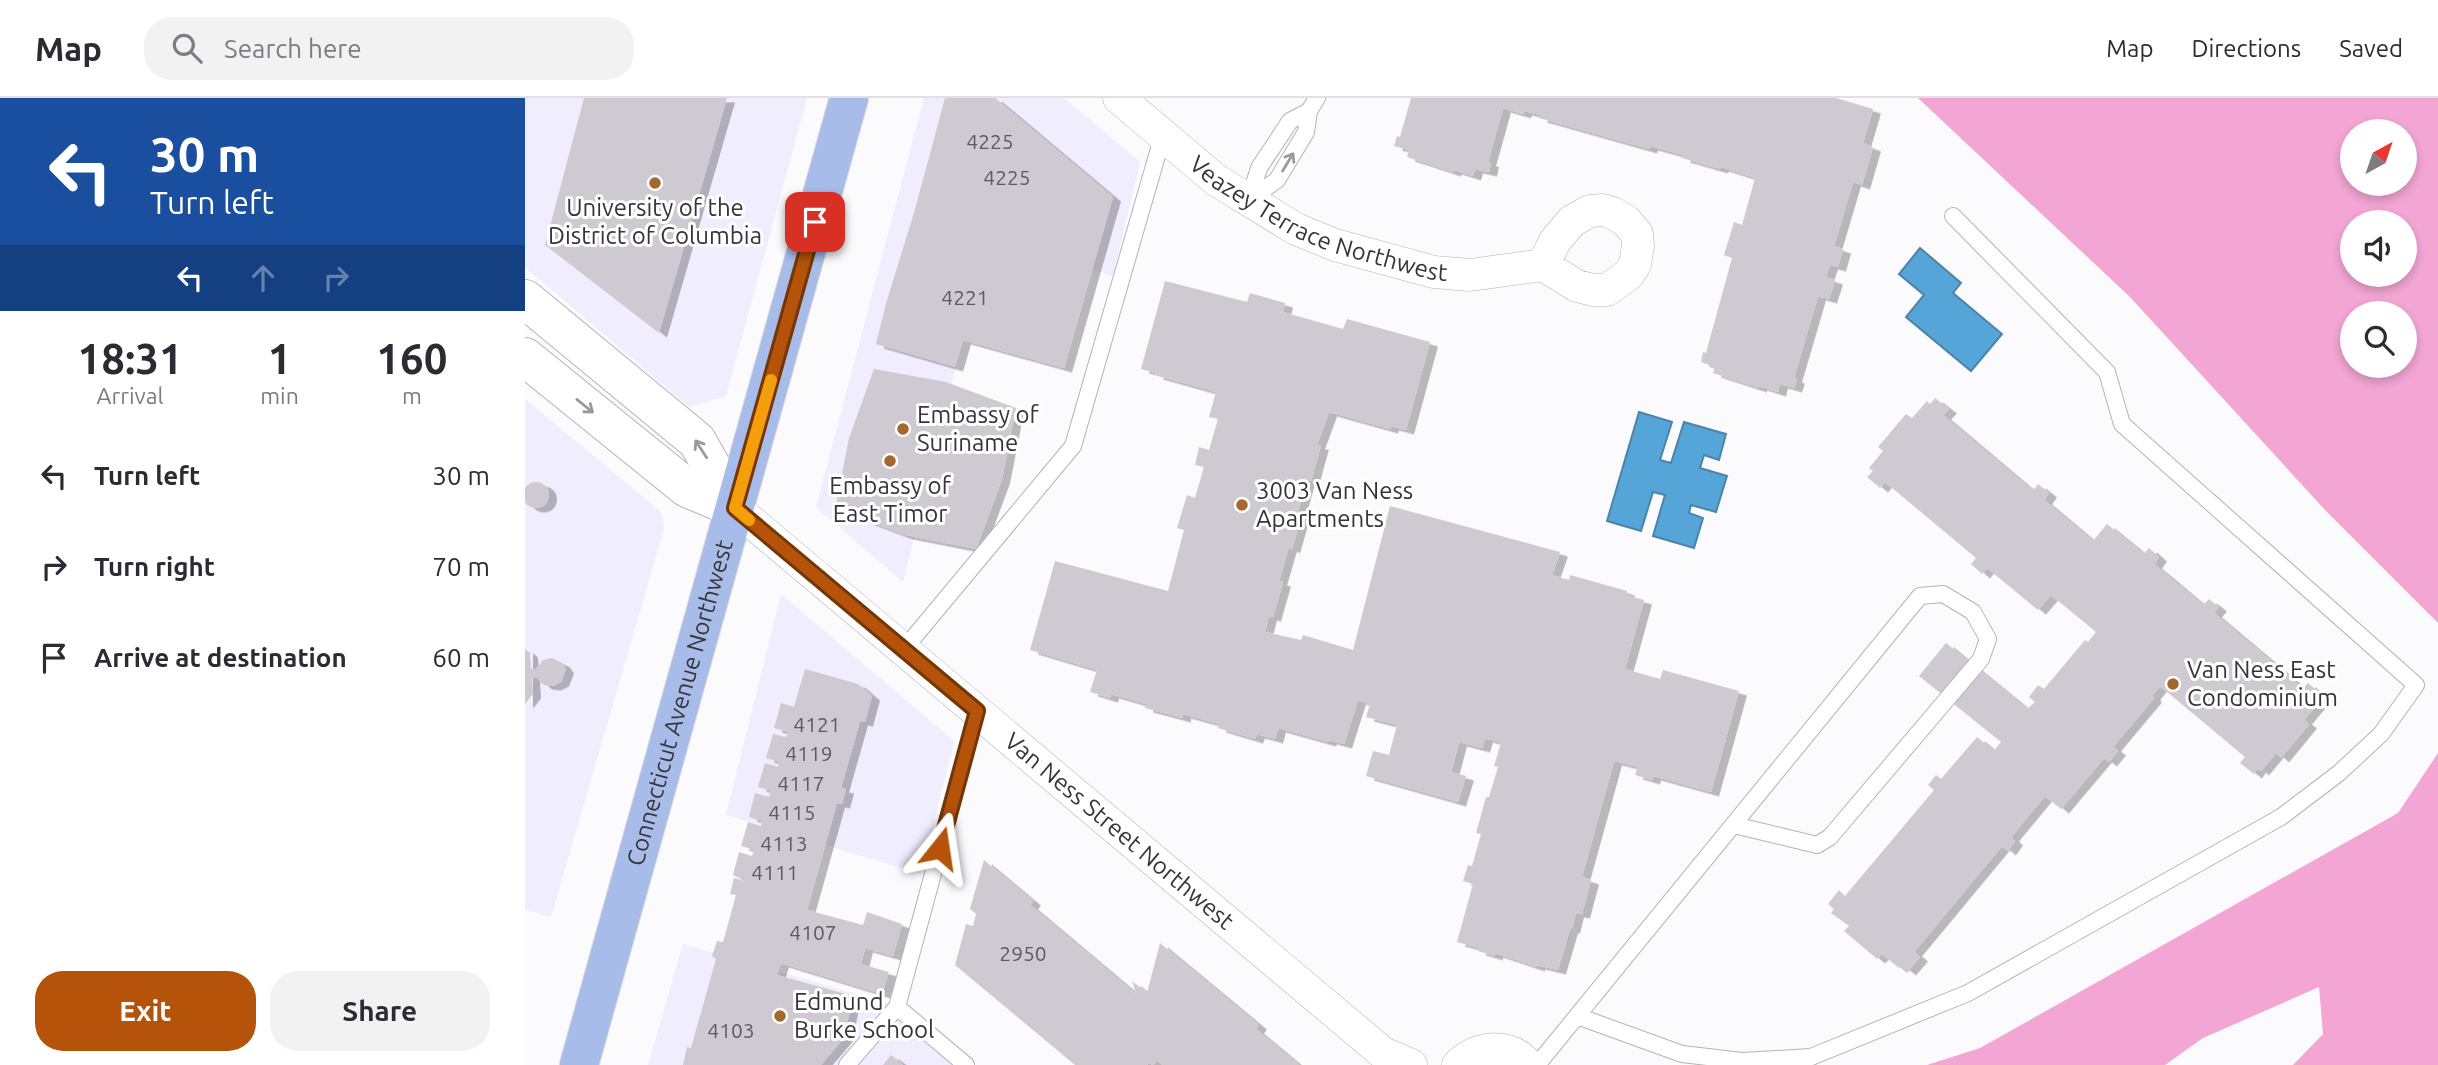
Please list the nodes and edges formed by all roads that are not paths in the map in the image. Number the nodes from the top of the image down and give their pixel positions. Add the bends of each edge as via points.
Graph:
1 (849, 98) edge
2 (1119, 98) edge
3 (1313, 105) edge
4 (1163, 135) junction
5 (1249, 200) junction
6 (1953, 216) dead end
7 (1543, 265) dead end
8 (525, 299) edge
9 (525, 357) edge
10 (735, 508) junction
11 (904, 649) junction
12 (977, 711) junction
13 (1734, 825) junction
14 (897, 1007) junction
15 (1577, 1016) junction
16 (579, 1065) edge
17 (847, 1065) edge
18 (965, 1065) edge
19 (1411, 1065) edge
20 (1458, 1065) edge
21 (1528, 1065) edge
22 (1537, 1065) edge

1 - 10 main road, Connecticut Avenue Northwest
2 - 4 street, Veazey Terrace Northwest
3 - 5 lane via 1306,132 1277,180
4 - 5 street, Veazey Terrace Northwest via 1216,180
4 - 11 lane via 1073,446
5 - 7 street, Veazey Terrace Northwest via 1324,241 1434,272 1470,275
6 - 15 lane via 2107,372 2122,424 2416,685 2381,734 2281,817 1968,993 1811,1057 1742,1061 1682,1054
10 -> 8 main road, Van Ness Street Northwest via 697,441
9 -> 10 main road, Van Ness Street Northwest via 687,488
10 - 11 street, Van Ness Street Northwest
10 - 16 main road, Connecticut Avenue Northwest
11 - 12 street, Van Ness Street Northwest
12 - 14 lane
12 - 19 street, Van Ness Street Northwest via 1383,1053
13 - 13 lane via 1920,596 1943,594 1973,612 1988,639 1982,659 1830,837 1817,845
13 - 15 lane
14 - 17 lane
14 - 18 lane
15 - 22 lane
20 - 21 street via 1483,1049 1497,1049 1511,1052

